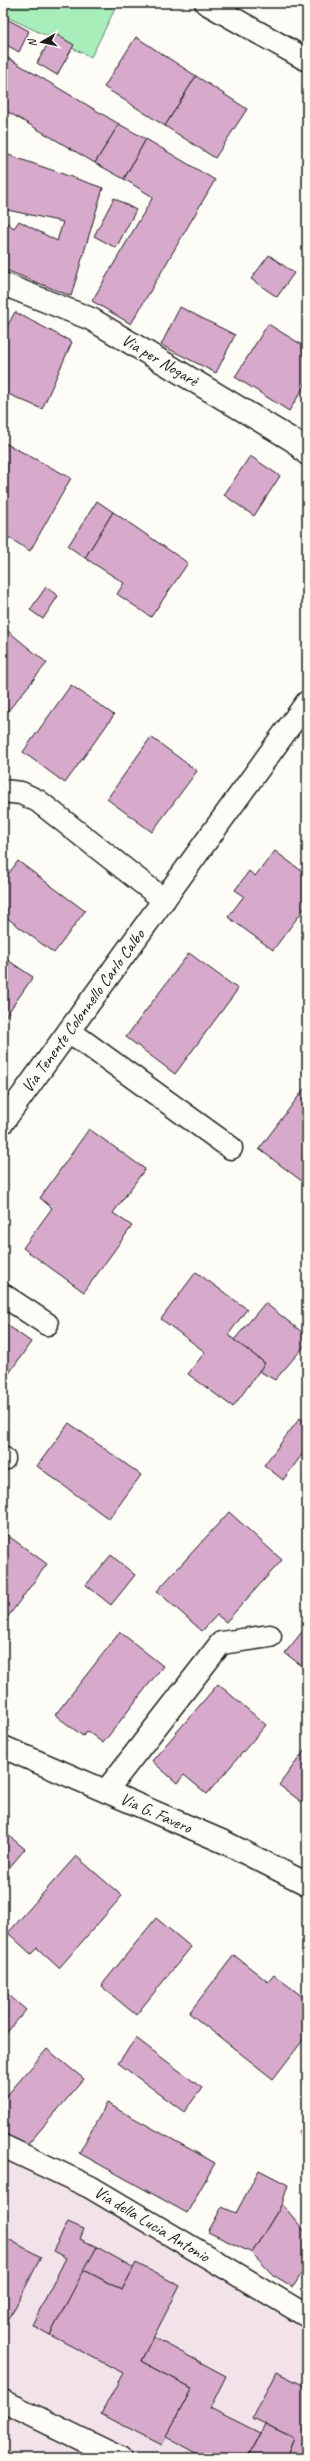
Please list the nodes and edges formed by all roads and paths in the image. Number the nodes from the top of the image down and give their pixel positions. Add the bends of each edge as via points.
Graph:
1 (206, 3) edge
2 (307, 60) edge
3 (3, 284) edge
4 (307, 454) edge
5 (307, 702) edge
6 (3, 791) edge
7 (164, 900) junction
8 (69, 1031) junction
9 (3, 1122) edge
10 (231, 1148) dead end
11 (3, 1295) edge
12 (47, 1324) dead end
13 (270, 1636) dead end
14 (3, 1747) edge
15 (106, 1791) junction
16 (307, 1884) edge
17 (3, 2146) edge
18 (304, 2308) edge
19 (3, 2401) edge
20 (120, 2458) edge

1 - 2 street
3 - 4 street, Via per Nogarè via 92,319 294,441
5 - 7 street, Via Tenente Colonnello Carlo Calbo
6 - 7 street via 21,793 38,801
7 - 8 street, Via Tenente Colonnello Carlo Calbo
8 - 9 street, Via Tenente Colonnello Carlo Calbo
8 - 10 street
11 - 12 street
13 - 15 street via 221,1643
14 - 15 street, Via G. Favero
15 - 16 street, Via G. Favero via 224,1842
17 - 18 street, Via della Lucia Antonio via 90,2187
19 - 20 street

